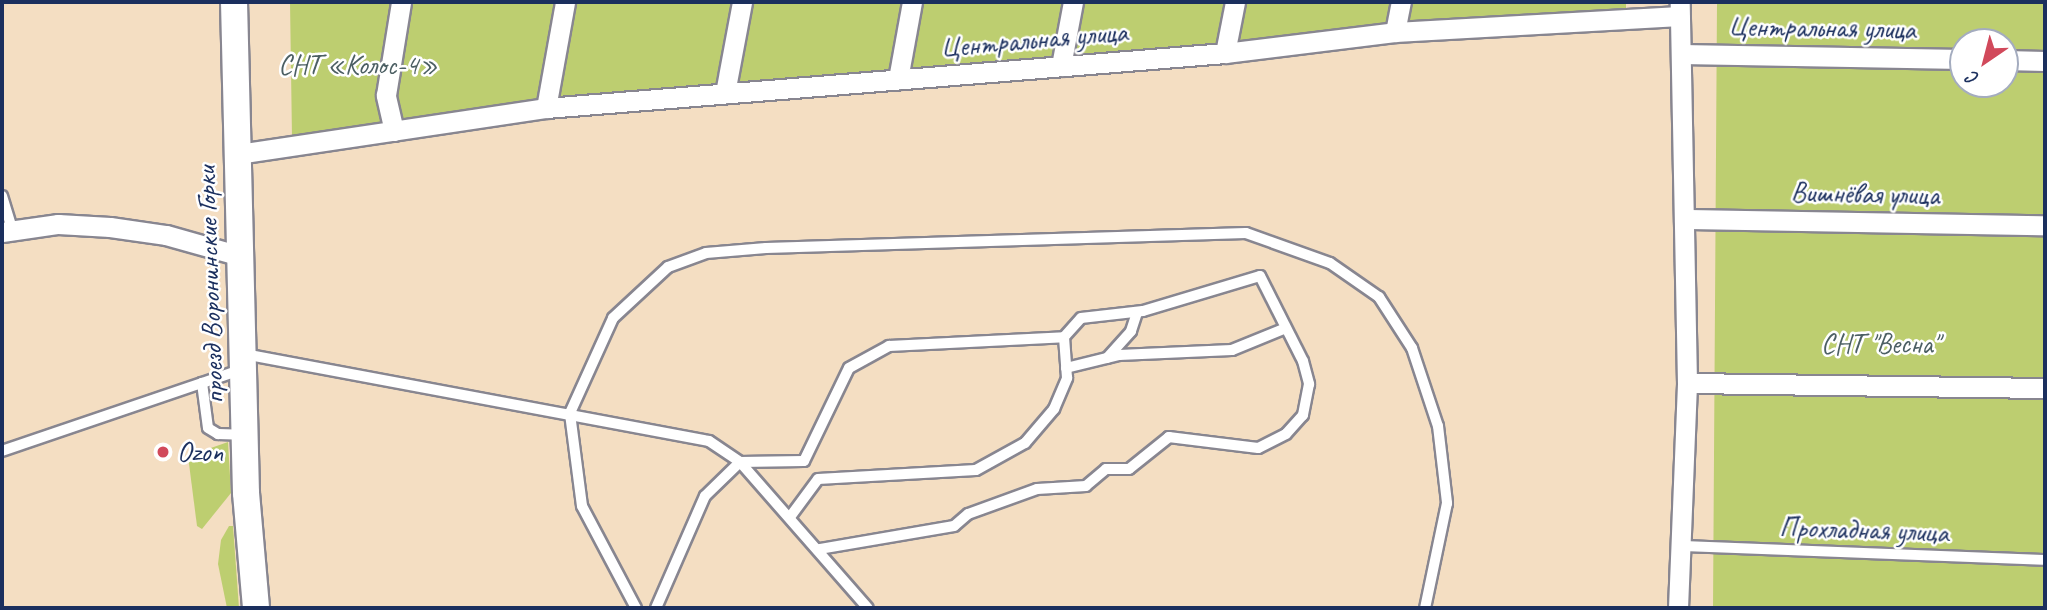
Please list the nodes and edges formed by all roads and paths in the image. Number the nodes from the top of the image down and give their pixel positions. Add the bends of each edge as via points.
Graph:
1 (234, 2) edge
2 (401, 2) edge
3 (565, 2) edge
4 (742, 2) edge
5 (912, 2) edge
6 (1073, 2) edge
7 (1235, 2) edge
8 (1401, 2) edge
9 (1680, 9) edge
10 (1395, 32) junction
11 (1225, 53) junction
12 (1681, 54) junction
13 (1949, 59) edge
14 (2019, 60) edge
15 (2045, 61) edge
16 (1061, 66) junction
17 (898, 79) junction
18 (725, 93) junction
19 (546, 108) junction
20 (394, 131) junction
21 (237, 154) junction
22 (2, 196) edge
23 (1684, 219) junction
24 (2045, 225) edge
25 (7, 230) edge
26 (240, 256) junction
27 (1138, 312) junction
28 (1286, 328) junction
29 (1064, 337) junction
30 (1106, 358) junction
31 (243, 362) junction
32 (1066, 368) junction
33 (202, 383) junction
34 (1687, 383) junction
35 (2045, 388) edge
36 (570, 413) junction
37 (246, 435) junction
38 (2, 451) edge
39 (740, 462) junction
40 (790, 517) junction
41 (1682, 546) junction
42 (818, 549) junction
43 (2045, 560) edge
44 (257, 608) edge
45 (636, 608) edge
46 (656, 608) edge
47 (868, 608) edge
48 (1425, 608) edge
49 (1678, 608) edge

1 - 21 street, проезд Воронинские Горки
2 - 20 street via 386,95
3 - 19 street
4 - 18 street
5 - 17 street
6 - 16 street
7 - 11 street
8 - 10 street
9 - 10 street, Центральная улица
9 - 12 street
10 - 11 street, Центральная улица
11 - 16 street, Центральная улица
12 - 13 street, Центральная улица
12 - 23 street
14 - 15 street
16 - 17 street, Центральная улица
17 - 18 street, Центральная улица
18 - 19 street, Центральная улица
19 - 20 street, Центральная улица
20 - 21 street, Центральная улица
21 - 26 street, проезд Воронинские Горки
22 - 25 lane
23 - 24 street, Вишнёвая улица
23 - 34 street
25 - 26 street via 110,227 166,235
26 - 31 street, проезд Воронинские Горки
27 - 28 lane via 1261,276
27 - 29 lane via 1081,318
27 - 30 lane via 1131,331
28 - 30 lane via 1232,350
28 - 42 lane via 1309,384 1303,415 1286,435 1258,448 1169,437 1129,468 1106,469 1086,486 1037,489 968,514 954,526
29 - 32 lane
29 - 39 lane via 889,346 849,368 804,461
30 - 32 lane
31 - 33 lane
31 - 36 lane
31 - 37 street, проезд Воронинские Горки
32 - 40 lane via 1054,409 1025,443 976,470 818,479
33 - 37 lane via 208,428 218,434
33 - 38 lane
34 - 35 street
34 - 41 street
36 - 39 lane via 709,440
36 - 45 lane via 582,506
36 - 48 lane via 613,318 668,267 706,253 1110,234 1246,233 1330,263 1379,297 1412,348 1437,426 1447,503
37 - 44 street, проезд Воронинские Горки
39 - 40 lane
39 - 46 lane via 705,496
40 - 42 lane
41 - 43 lane, Прохладная улица
41 - 49 street
42 - 47 lane

